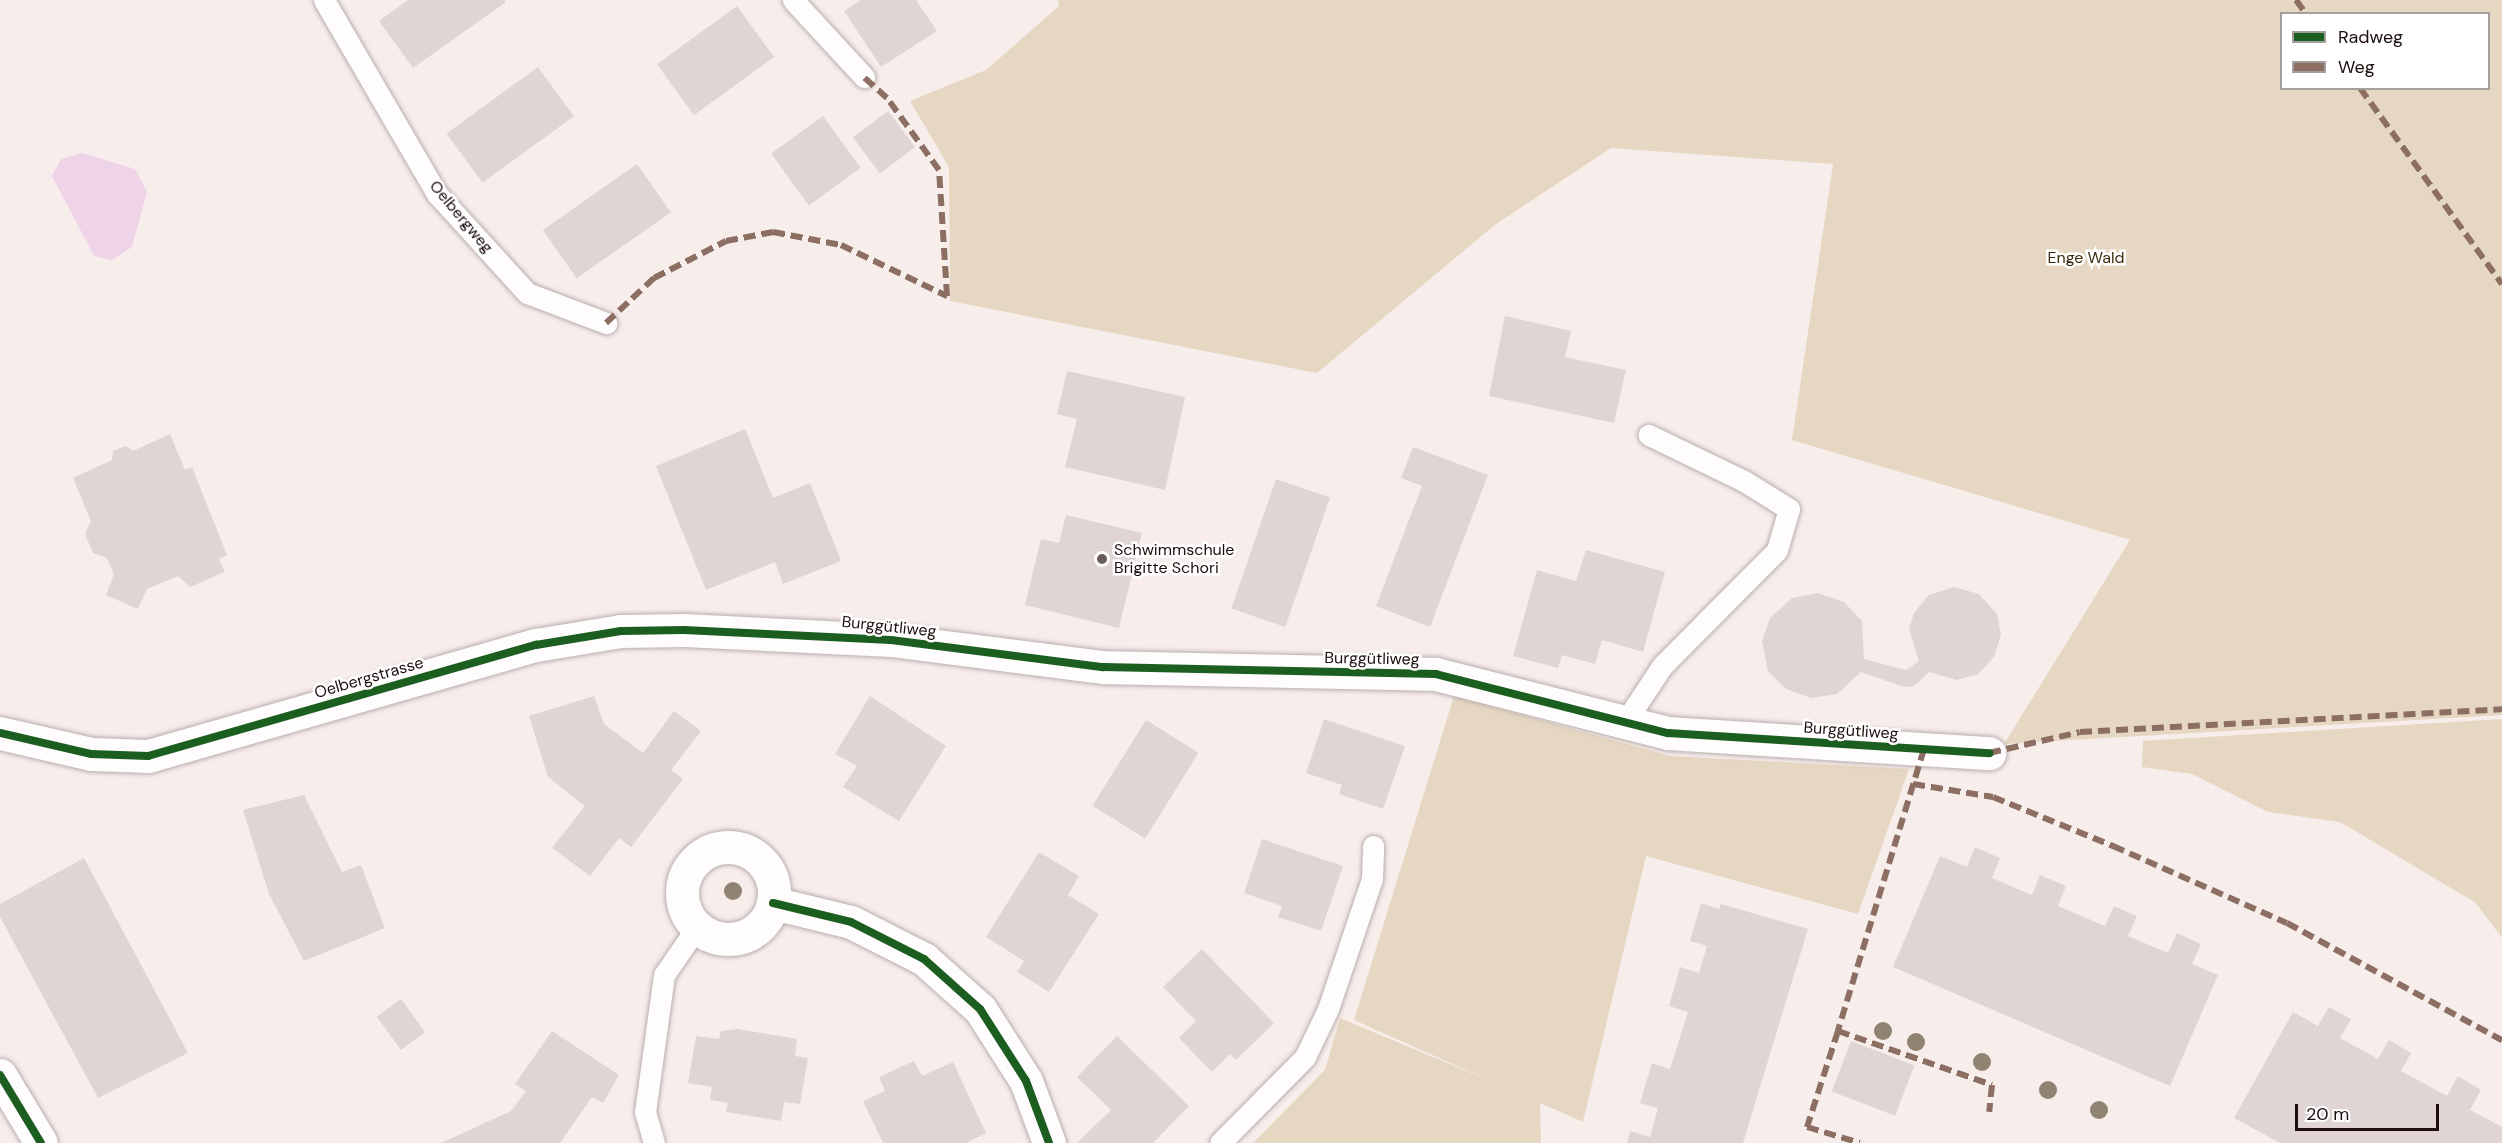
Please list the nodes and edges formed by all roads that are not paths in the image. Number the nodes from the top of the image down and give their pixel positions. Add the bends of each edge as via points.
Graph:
1 (324, 0) edge
2 (793, 0) edge
3 (864, 77) dead end
4 (606, 323) dead end
5 (1649, 435) dead end
6 (749, 631) joint
7 (1624, 722) junction
8 (0, 733) edge
9 (1989, 753) dead end
10 (1372, 846) dead end
11 (772, 903) junction
12 (697, 927) junction
13 (0, 1075) edge
14 (41, 1143) edge
15 (654, 1143) edge
16 (1049, 1143) edge
17 (1220, 1143) edge

1 - 4 lane, Oelbergweg via 437,194 527,293
2 - 3 lane
5 - 7 lane via 1744,481 1789,509 1777,550 1662,666
6 - 7 street, Burggütliweg via 891,640 1103,667 1436,674
6 - 8 street, Oelbergstrasse via 621,631 536,645 148,756 91,754
7 - 9 street, Burggütliweg via 1668,733
10 - 17 lane via 1372,879 1328,1009 1305,1057
11 - 12 street via 761,924 742,936 726,939
11 - 12 street via 771,876 754,855 734,847 712,849 698,858 683,885 682,901
11 - 16 street via 852,922 924,959 980,1009 1026,1081
12 - 15 lane via 664,975 645,1112
13 - 14 street

